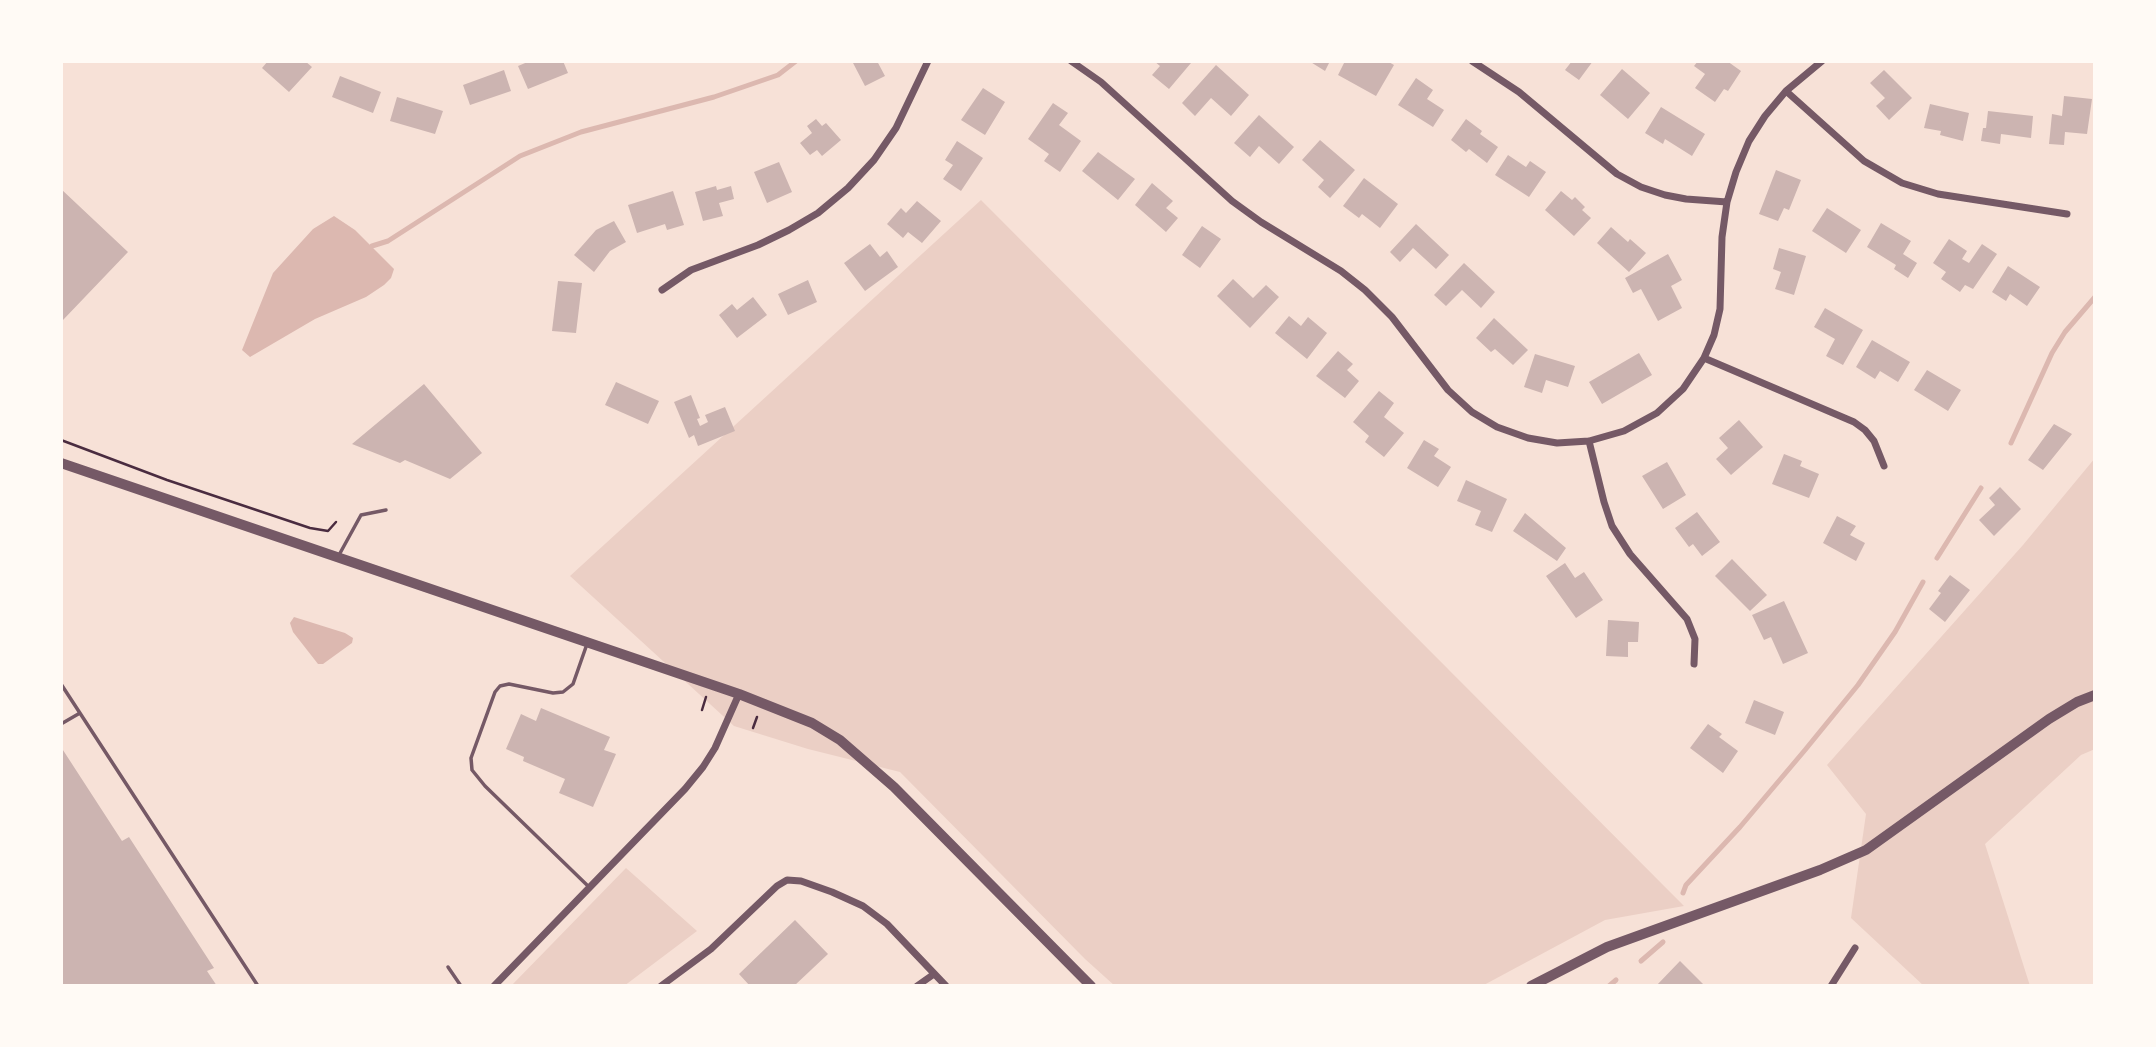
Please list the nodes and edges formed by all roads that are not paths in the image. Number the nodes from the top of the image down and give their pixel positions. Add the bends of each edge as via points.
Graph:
1 (929, 61) edge
2 (1070, 61) edge
3 (1472, 61) edge
4 (1822, 61) edge
5 (1786, 91) junction
6 (1727, 202) junction
7 (2067, 214) dead end
8 (662, 290) dead end
9 (1704, 358) junction
10 (1588, 441) junction
11 (61, 463) edge
12 (1884, 466) dead end
13 (386, 510) dead end
14 (338, 557) junction
15 (588, 642) junction
16 (1695, 664) dead end
17 (61, 684) edge
18 (739, 694) junction
19 (2095, 695) edge
20 (80, 713) junction
21 (61, 724) edge
22 (590, 887) junction
23 (1855, 948) dead end
24 (448, 967) dead end
25 (934, 974) junction
26 (258, 986) edge
27 (461, 986) edge
28 (494, 986) edge
29 (661, 986) edge
30 (917, 986) edge
31 (946, 986) edge
32 (1091, 986) edge
33 (1531, 986) edge
34 (1831, 986) edge

1 - 8 street via 896,128 848,188 789,230 691,270
2 - 10 street via 1101,82 1232,201 1365,290 1392,317 1448,390 1472,412 1528,438 1557,443
3 - 6 street via 1641,187 1686,199
4 - 5 street
5 - 6 street via 1749,141
5 - 7 street via 1864,161 1902,183 1938,194
6 - 9 street via 1720,309
9 - 10 street via 1683,389 1657,413 1624,431
9 - 12 street via 1854,422 1874,441
10 - 16 street via 1612,526 1630,554 1687,619 1695,639
11 - 14 street
13 - 14 lane via 361,515
14 - 15 street
15 - 18 street
15 - 22 lane via 573,684 563,692 500,686 471,758 472,770 485,786
17 - 20 lane
18 - 22 street via 703,767
18 - 32 street via 812,723 868,762
19 - 33 street via 2049,719 1866,849 1607,947
20 - 21 lane
20 - 26 lane
22 - 28 street
23 - 34 street
24 - 27 lane
25 - 29 street via 863,906 801,881 786,880 711,949
25 - 30 street
25 - 31 street

